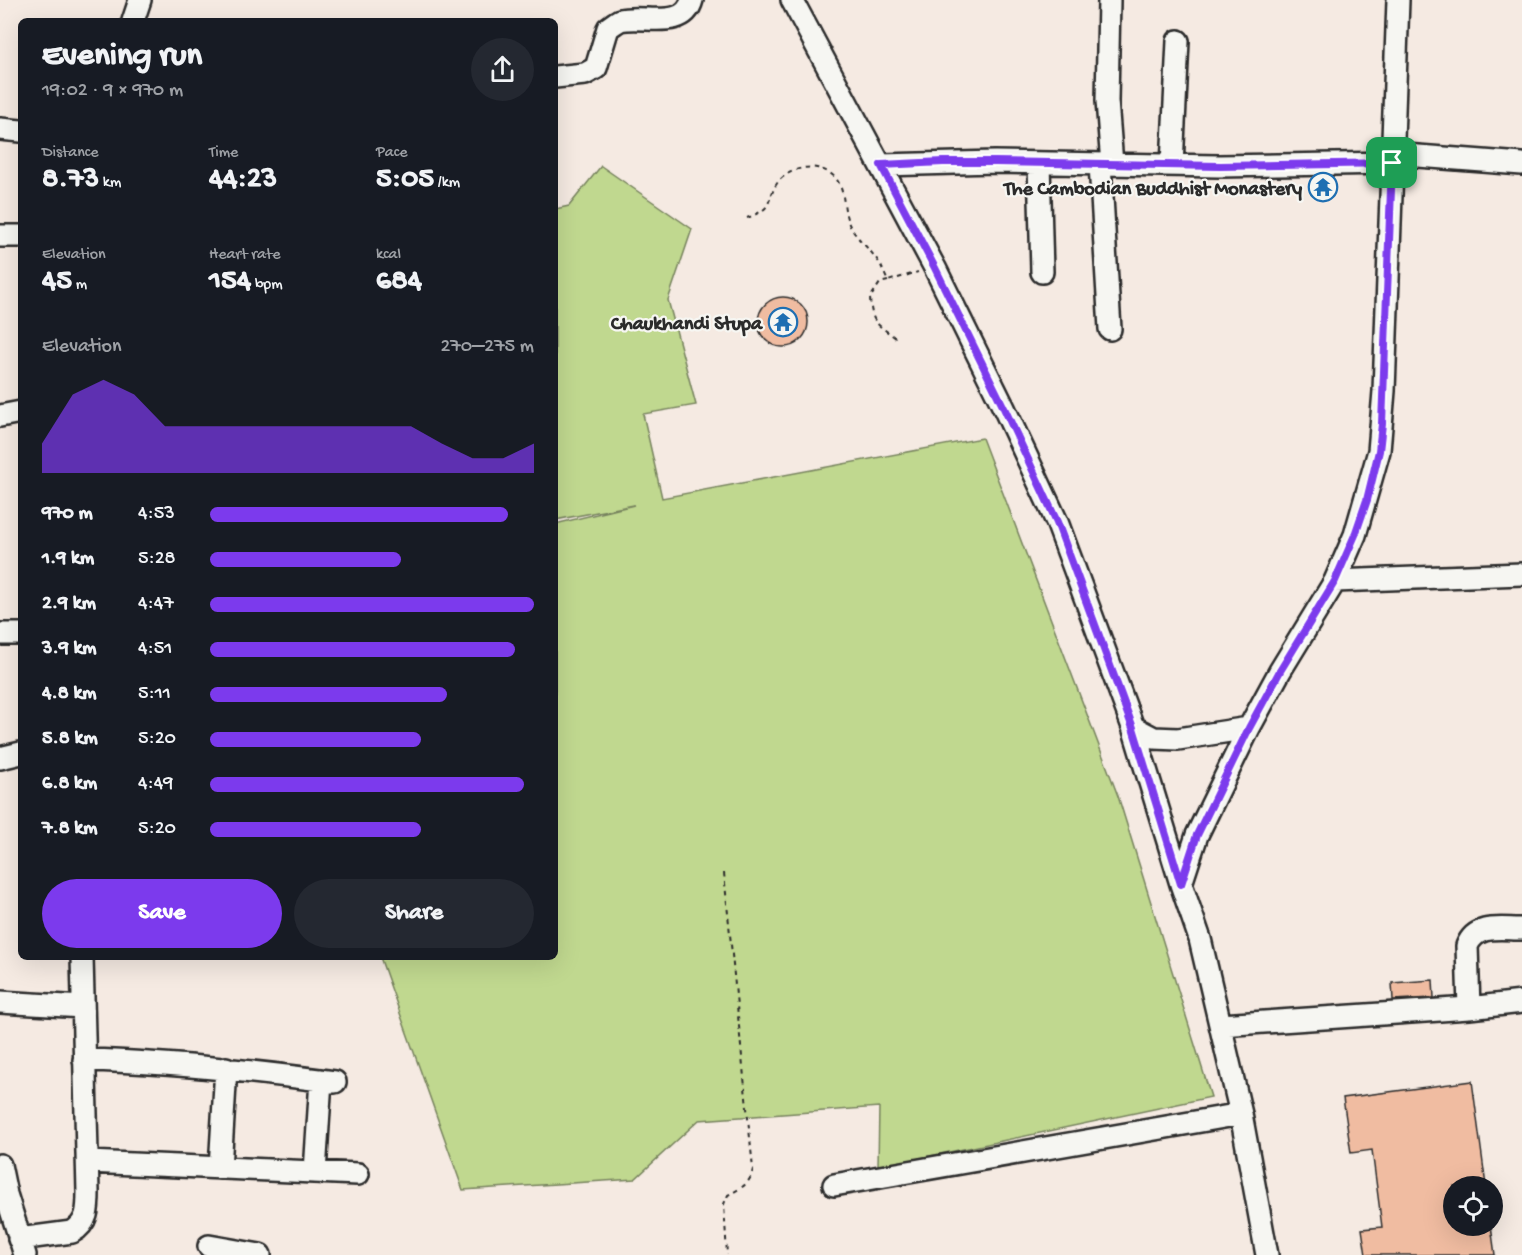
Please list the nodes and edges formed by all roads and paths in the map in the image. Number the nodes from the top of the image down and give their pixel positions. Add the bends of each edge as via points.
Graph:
1 (692, 0) edge
2 (792, 0) edge
3 (1108, 0) edge
4 (1398, 0) edge
5 (1178, 41) dead end
6 (558, 77) edge
7 (0, 129) edge
8 (18, 130) edge
9 (1392, 159) junction
10 (1039, 163) junction
11 (1106, 164) junction
12 (1522, 164) edge
13 (881, 165) junction
14 (1172, 165) junction
15 (747, 218) dead end
16 (0, 236) edge
17 (18, 236) edge
18 (935, 268) junction
19 (1042, 272) dead end
20 (888, 281) junction
21 (1110, 329) dead end
22 (897, 339) dead end
23 (18, 413) edge
24 (0, 416) edge
25 (1522, 574) edge
26 (1335, 581) junction
27 (0, 634) edge
28 (18, 634) edge
29 (1133, 728) junction
30 (1249, 728) junction
31 (18, 754) edge
32 (0, 758) edge
33 (724, 873) dead end
34 (1181, 884) junction
35 (1522, 929) edge
36 (82, 960) edge
37 (0, 1002) edge
38 (1522, 1002) edge
39 (83, 1007) junction
40 (1469, 1008) junction
41 (1221, 1025) junction
42 (84, 1059) junction
43 (226, 1068) junction
44 (1241, 1114) junction
45 (88, 1162) junction
46 (0, 1166) edge
47 (220, 1168) junction
48 (315, 1172) junction
49 (358, 1174) dead end
50 (834, 1185) dead end
51 (3, 1194) edge
52 (209, 1246) dead end
53 (22, 1247) edge
54 (260, 1255) edge
55 (727, 1255) edge
56 (1267, 1255) edge

1 - 6 street via 690,9 681,16 620,21 608,28 596,68 585,74
2 - 13 street
3 - 11 street
4 - 9 street
5 - 14 street
7 - 8 street
9 - 12 street
9 - 14 street
9 - 26 street via 1379,451 1355,535
10 - 11 street
10 - 13 street
10 - 19 street
11 - 14 street
11 - 21 street
13 - 18 street
15 - 20 path via 767,206 774,186 786,174 820,168 838,180 849,224
16 - 17 street
18 - 20 path
18 - 29 street via 1057,522
20 - 22 path via 880,283 870,298 872,319
23 - 24 street
25 - 26 street
26 - 30 street
27 - 28 street
29 - 30 street via 1154,738 1178,739
29 - 34 street
30 - 34 street via 1197,835
31 - 32 street
33 - 55 path via 753,1169 746,1186 728,1195 724,1204
34 - 41 street via 1200,939
35 - 40 street via 1488,929 1470,937
36 - 39 street
37 - 39 street
38 - 40 street
39 - 42 street
40 - 41 street
41 - 44 street
42 - 43 street
42 - 45 street
43 - 47 street
43 - 48 street via 328,1081
44 - 50 street
44 - 56 street
45 - 47 street
45 - 53 street via 88,1207 83,1223
46 - 51 street
47 - 48 street
48 - 49 street
51 - 53 street
52 - 54 street

